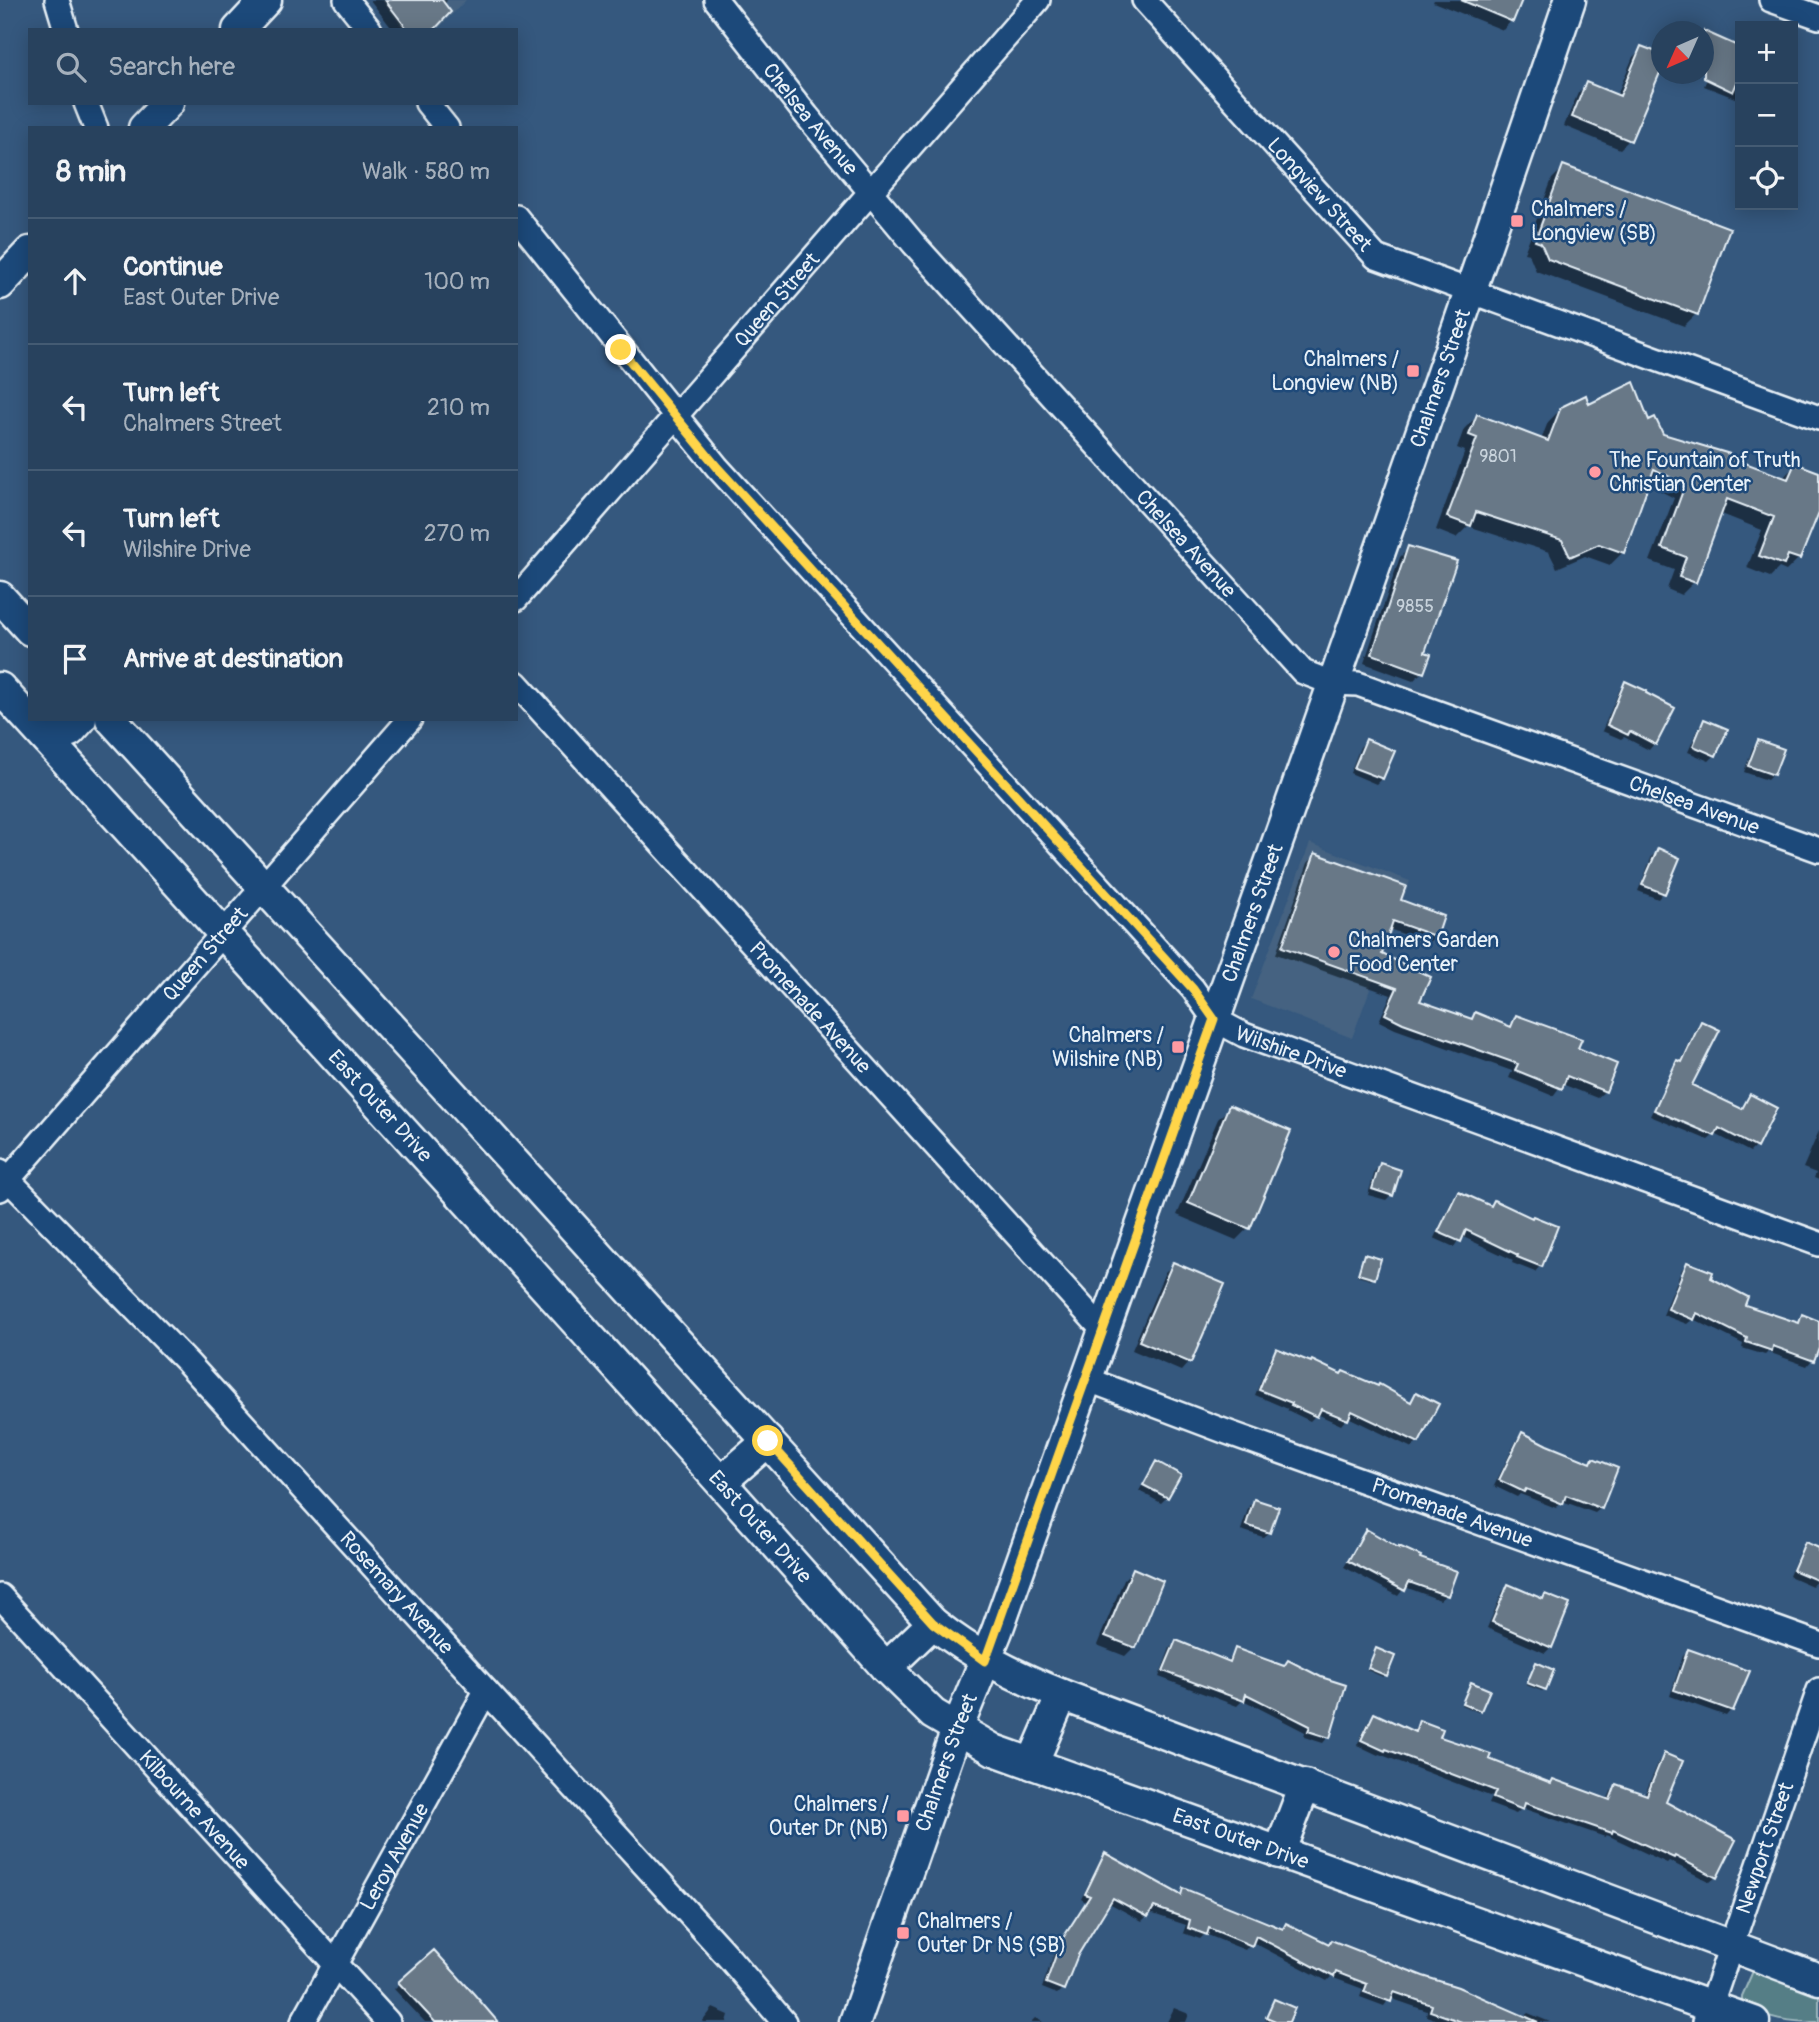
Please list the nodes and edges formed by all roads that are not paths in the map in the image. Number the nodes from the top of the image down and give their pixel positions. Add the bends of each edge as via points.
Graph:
1 (57, 0) edge
2 (266, 0) edge
3 (346, 0) edge
4 (716, 0) edge
5 (1038, 0) edge
6 (1144, 0) edge
7 (1570, 0) edge
8 (1771, 0) edge
9 (1819, 18) edge
10 (65, 28) edge
11 (240, 28) edge
12 (368, 28) edge
13 (87, 105) edge
14 (166, 105) edge
15 (429, 105) edge
16 (95, 126) edge
17 (146, 126) edge
18 (445, 126) edge
19 (871, 192) junction
20 (518, 219) edge
21 (28, 254) edge
22 (0, 284) edge
23 (1470, 291) junction
24 (675, 417) junction
25 (1819, 418) edge
26 (518, 596) edge
27 (0, 597) edge
28 (28, 628) edge
29 (1332, 683) junction
30 (518, 685) edge
31 (0, 688) edge
32 (28, 718) edge
33 (30, 721) edge
34 (79, 721) edge
35 (113, 721) edge
36 (408, 721) edge
37 (47, 739) junction
38 (1819, 850) edge
39 (265, 885) junction
40 (222, 934) junction
41 (1214, 1019) junction
42 (3, 1180) edge
43 (1819, 1244) edge
44 (1103, 1330) junction
45 (1086, 1379) junction
46 (768, 1441) junction
47 (722, 1482) junction
48 (0, 1596) edge
49 (933, 1623) junction
50 (1819, 1644) edge
51 (985, 1661) junction
52 (886, 1668) junction
53 (486, 1690) junction
54 (1819, 1690) edge
55 (1062, 1695) junction
56 (957, 1728) junction
57 (1032, 1764) junction
58 (1305, 1785) junction
59 (1279, 1853) junction
60 (1730, 1947) junction
61 (334, 1963) junction
62 (1819, 1979) edge
63 (1707, 2014) edge
64 (303, 2022) edge
65 (388, 2022) edge
66 (785, 2022) edge
67 (855, 2022) edge
68 (1754, 2022) edge

1 - 10 street
2 - 11 street
3 - 12 street
4 - 19 street, Chelsea Avenue
5 - 19 street, Queen Street
6 - 23 street, Longview Street via 1376,257
7 - 23 street, Chalmers Street
8 - 9 street
13 - 16 street
14 - 17 street
15 - 18 street
19 - 24 street, Queen Street
19 - 29 street, Chelsea Avenue via 1303,672
20 - 24 street, Wilshire Drive
21 - 22 street
23 - 25 street, Longview Street
23 - 29 street, Chalmers Street
24 - 26 street, Queen Street
24 - 41 street, Wilshire Drive via 1193,989
27 - 28 street
29 - 38 street, Chelsea Avenue via 1358,684
29 - 41 street, Chalmers Street
30 - 44 street, Promenade Avenue
31 - 32 street, East Outer Drive
33 - 37 street, East Outer Drive
34 - 37 street via 70,731
35 - 39 street
36 - 39 street, Queen Street
37 - 40 street, East Outer Drive
39 - 40 street, Queen Street
39 - 46 street
40 - 42 street, Queen Street
40 - 47 street, East Outer Drive
41 - 43 street, Wilshire Drive via 1256,1039
41 - 44 street, Chalmers Street
42 - 53 street, Rosemary Avenue via 188,1363
44 - 45 street, Chalmers Street
45 - 50 street, Promenade Avenue
45 - 51 street, Chalmers Street
46 - 47 street
46 - 49 street
47 - 52 street, East Outer Drive
48 - 61 street, Kilbourne Avenue
49 - 51 street
49 - 52 street
51 - 55 street
51 - 56 street, Chalmers Street
52 - 56 street, East Outer Drive via 933,1714
53 - 61 street, Leroy Avenue
53 - 66 street, Rosemary Avenue
54 - 60 street, Newport Street
55 - 57 street
55 - 58 street
56 - 57 street, East Outer Drive via 994,1750
56 - 67 street, Chalmers Street
57 - 59 street, East Outer Drive
58 - 59 street
58 - 60 street
59 - 63 street, East Outer Drive
60 - 62 street
60 - 63 street, Newport Street
61 - 64 street, Leroy Avenue
61 - 65 street, Kilbourne Avenue
63 - 68 street, East Outer Drive

